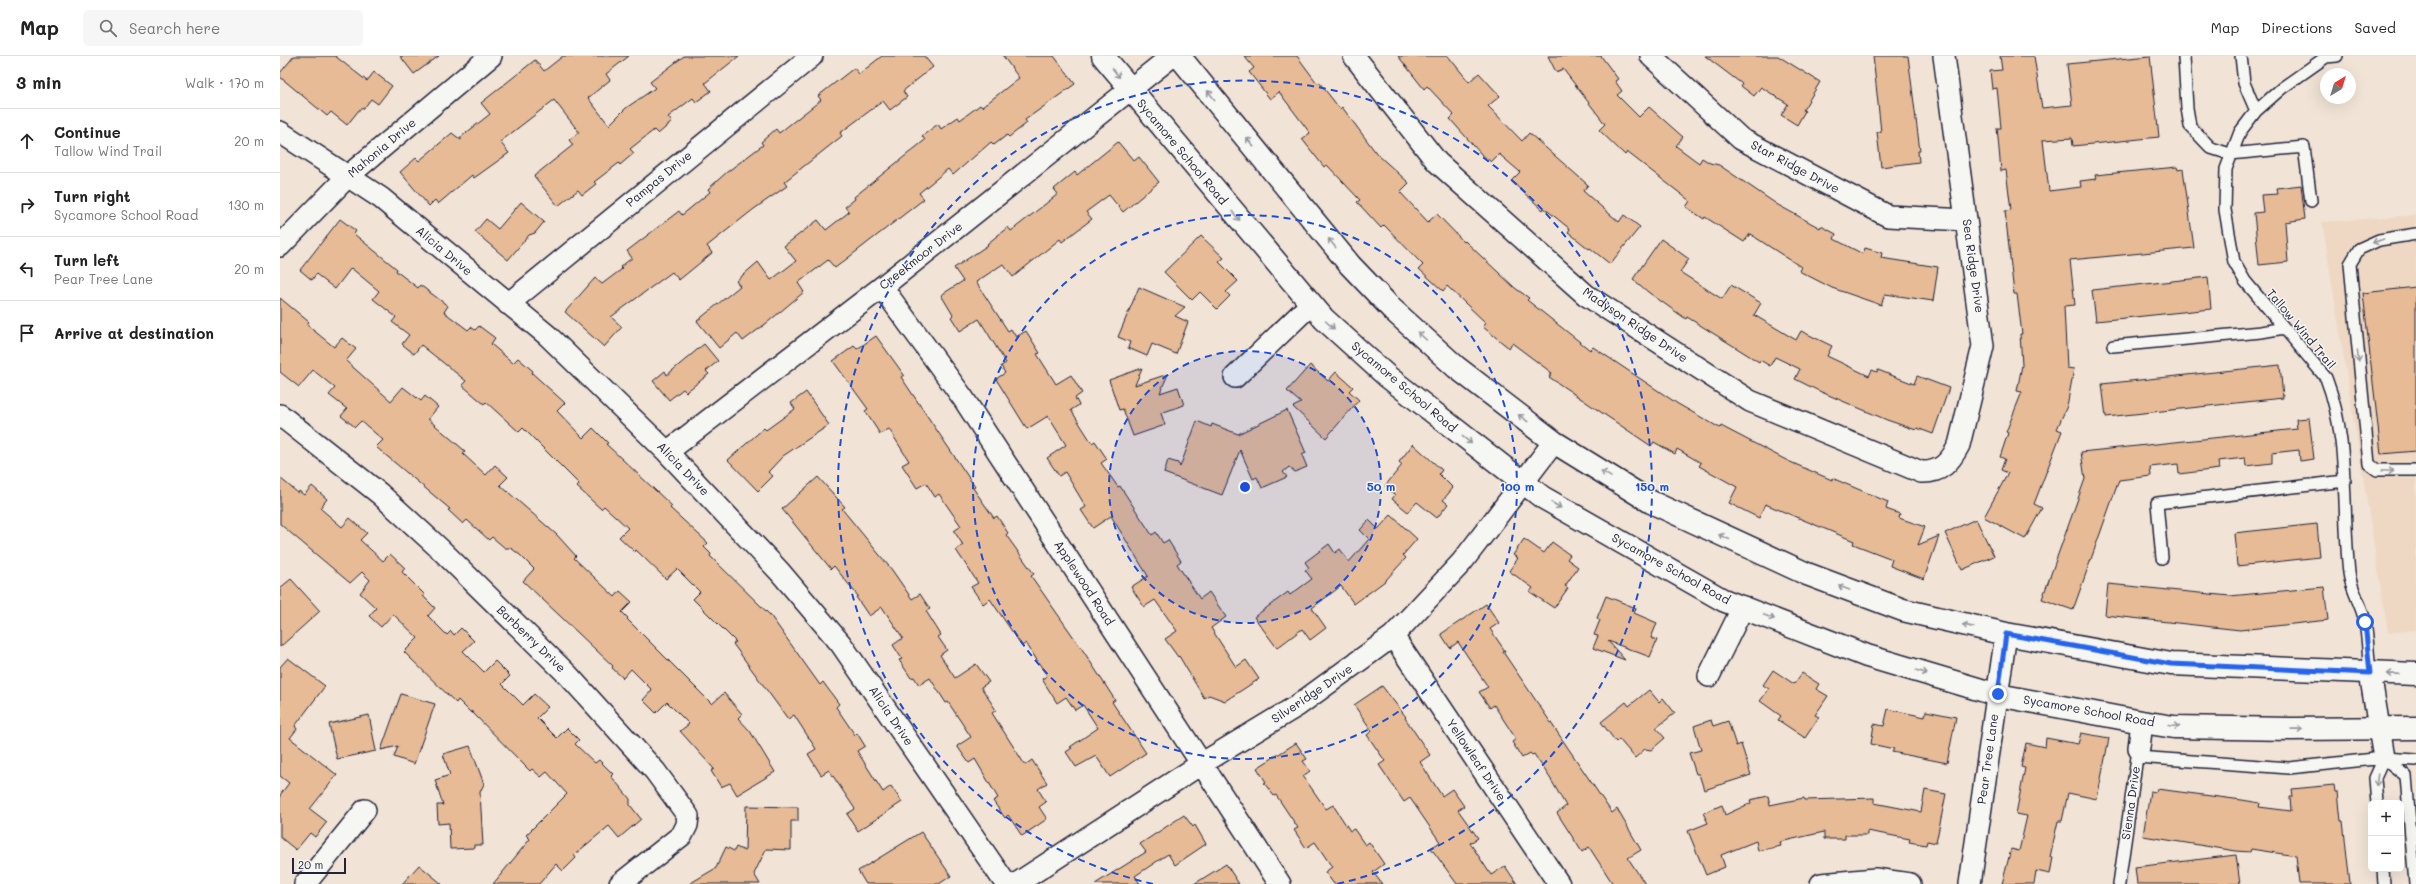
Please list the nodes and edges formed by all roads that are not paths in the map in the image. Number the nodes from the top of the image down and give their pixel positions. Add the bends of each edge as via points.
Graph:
1 (491, 56) edge
2 (812, 56) edge
3 (1103, 56) edge
4 (1172, 56) edge
5 (1179, 56) edge
6 (1354, 56) edge
7 (1651, 56) edge
8 (1944, 56) edge
9 (2241, 56) edge
10 (2337, 56) edge
11 (2184, 57) dead end
12 (1130, 90) junction
13 (2256, 111) junction
14 (280, 132) edge
15 (2230, 154) junction
16 (348, 176) junction
17 (2311, 201) dead end
18 (1966, 220) junction
19 (2416, 234) edge
20 (280, 246) edge
21 (882, 287) junction
22 (508, 304) junction
23 (1311, 304) junction
24 (2284, 328) junction
25 (2113, 346) dead end
26 (1235, 377) dead end
27 (280, 415) edge
28 (1554, 442) junction
29 (667, 452) junction
30 (1941, 468) joint
31 (2416, 470) edge
32 (2345, 481) junction
33 (1523, 484) junction
34 (2162, 558) dead end
35 (1743, 607) junction
36 (2006, 634) junction
37 (1393, 636) junction
38 (2370, 673) junction
39 (2416, 674) edge
40 (1709, 676) dead end
41 (1998, 694) junction
42 (2142, 722) junction
43 (2378, 728) junction
44 (2416, 728) edge
45 (2138, 752) junction
46 (2384, 758) junction
47 (2416, 760) edge
48 (1201, 764) junction
49 (2377, 800) edge
50 (365, 810) dead end
51 (2382, 872) edge
52 (305, 884) edge
53 (620, 884) edge
54 (1006, 884) edge
55 (1016, 884) edge
56 (1280, 884) edge
57 (1559, 884) edge
58 (1821, 884) edge
59 (1910, 884) edge
60 (1970, 884) edge
61 (2119, 884) edge
62 (2384, 884) edge
63 (2415, 884) edge

1 - 16 street, Mahonia Drive
2 - 22 street, Pampas Drive
3 -> 12 main road, Sycamore School Road
4 - 12 street, Creekmoor Drive
28 -> 5 main road via 1456,367 1393,310 1350,265
6 - 30 street, Madyson Ridge Drive via 1437,162 1586,295 1750,401 1921,472 1932,473
7 - 18 street, Star Ridge Drive via 1741,139 1888,216
8 - 18 street, Sea Ridge Drive
9 - 13 lane via 2244,83
10 - 13 lane, Tallow Wind Trail via 2326,57 2282,88
11 - 15 lane via 2190,126 2211,148
12 - 21 street, Creekmoor Drive
12 -> 23 main road, Sycamore School Road
13 - 15 lane, Tallow Wind Trail via 2240,132
14 - 16 street, Alicia Drive
15 - 17 lane via 2304,147
15 - 24 lane, Tallow Wind Trail via 2226,169 2225,210 2234,262 2245,281
16 - 20 street, Mahonia Drive
16 - 22 street, Alicia Drive via 381,198
18 - 30 street, Sea Ridge Drive via 1983,346 1959,445 1951,459
19 -> 31 lane via 2379,240 2359,250 2350,264 2369,464 2377,470
21 - 29 street, Creekmoor Drive
21 - 48 street, Applewood Road via 963,398
22 - 29 street, Alicia Drive via 547,335
23 - 26 street
23 -> 33 main road, Sycamore School Road via 1388,377
24 - 25 lane
24 - 32 lane, Tallow Wind Trail via 2326,378 2339,423
27 - 53 street, Barberry Drive via 380,494 456,564 568,675 655,771 688,816 682,835
28 - 33 street, Silveridge Drive
36 -> 28 main road via 1903,610 1768,558 1651,502
29 - 54 street, Alicia Drive via 780,572 841,644
32 - 34 lane via 2157,503
32 - 38 lane, Tallow Wind Trail via 2349,575 2365,622
33 -> 35 main road, Sycamore School Road via 1723,600
33 - 37 street, Silveridge Drive via 1462,562
35 - 40 street
35 -> 41 main road, Sycamore School Road via 1866,656
36 - 38 main road via 2171,664
36 - 41 street, Pear Tree Lane
37 - 48 street, Silveridge Drive via 1297,706
37 - 57 street, Yellowleaf Drive
39 -> 38 main road
38 - 43 street
41 - 42 main road, Sycamore School Road
41 - 60 street, Pear Tree Lane
42 -> 43 main road, Sycamore School Road via 2174,727
42 - 45 street, Sienna Drive
43 - 44 main road, Sycamore School Road
43 - 46 street
45 - 46 lane via 2289,768
45 - 61 lane, Sienna Drive
46 - 47 lane
46 -> 49 lane via 2375,778
46 - 63 lane via 2406,776
48 - 55 street, Silveridge Drive
48 - 56 street, Applewood Road
50 - 52 street
51 - 62 lane
58 - 59 street via 1875,879

